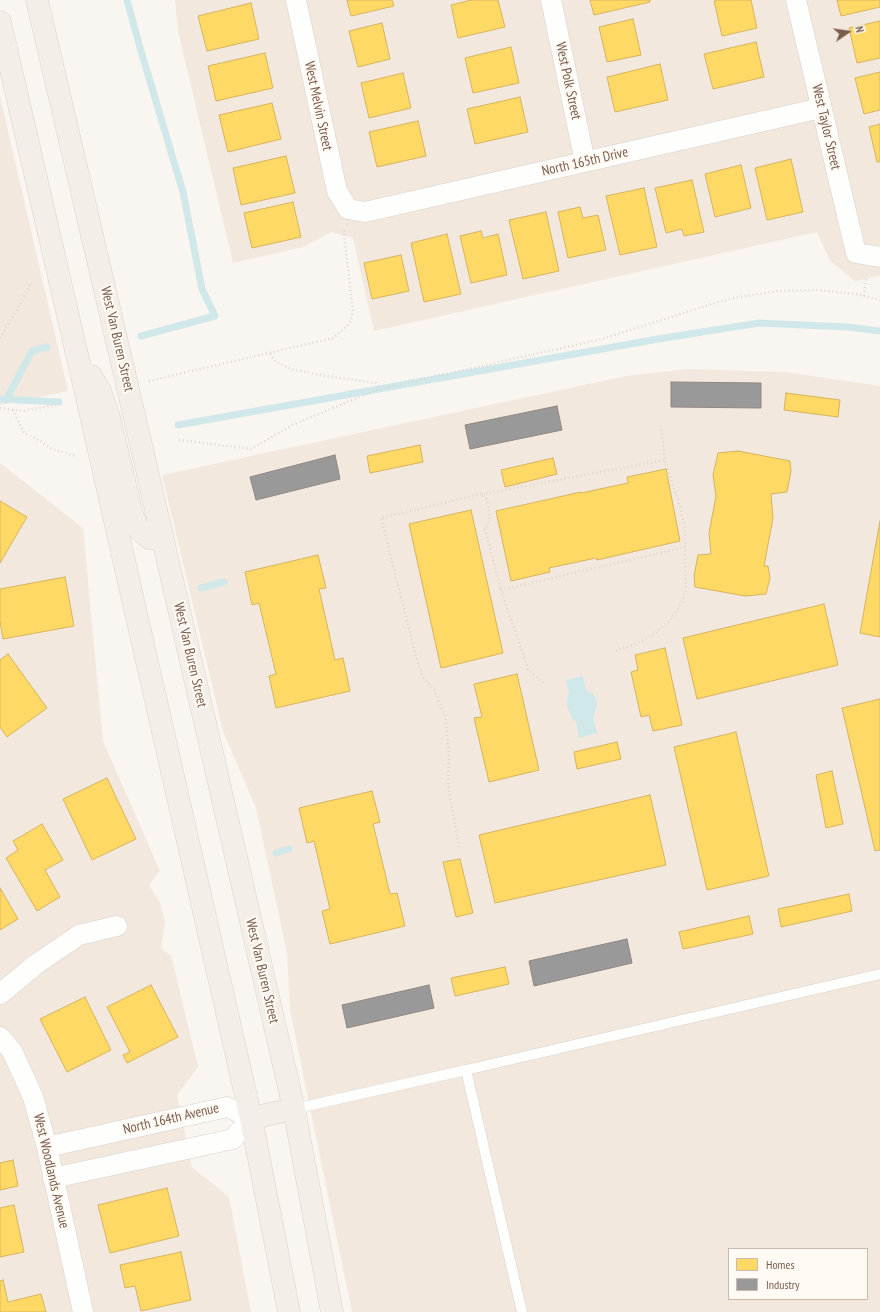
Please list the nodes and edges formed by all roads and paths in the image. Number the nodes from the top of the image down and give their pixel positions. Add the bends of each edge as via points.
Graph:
1 (37, 0) edge
2 (296, 0) edge
3 (551, 0) edge
4 (796, 0) edge
5 (0, 22) edge
6 (821, 108) junction
7 (585, 162) junction
8 (348, 209) junction
9 (880, 257) edge
10 (30, 285) dead end
11 (880, 300) edge
12 (0, 338) edge
13 (75, 347) junction
14 (270, 354) junction
15 (147, 382) dead end
16 (379, 389) junction
17 (56, 405) dead end
18 (0, 408) edge
19 (13, 410) junction
20 (661, 426) dead end
21 (179, 440) dead end
22 (76, 456) dead end
23 (665, 460) junction
24 (482, 494) junction
25 (163, 539) junction
26 (685, 548) junction
27 (501, 590) junction
28 (616, 651) dead end
29 (543, 683) dead end
30 (459, 847) dead end
31 (117, 926) dead end
32 (880, 974) edge
33 (0, 994) edge
34 (0, 1037) edge
35 (466, 1070) junction
36 (294, 1109) junction
37 (251, 1118) junction
38 (47, 1147) junction
39 (53, 1178) junction
40 (83, 1312) edge
41 (289, 1312) edge
42 (332, 1312) edge
43 (522, 1312) edge

1 - 25 main road, West Van Buren Street
2 - 8 street, West Melvin Street via 337,191
3 - 7 street, West Polk Street
4 - 6 street, West Taylor Street
5 - 13 main road
6 - 7 street, North 165th Drive
6 - 9 street, West Taylor Street via 856,253
7 - 8 street, North 165th Drive via 365,212
8 - 14 path via 344,235 353,312 349,324 333,338
10 - 12 path
11 - 16 path via 856,294 817,290 779,291 738,297 602,339
13 - 25 main road via 100,392 109,417 132,514 138,528 149,538
13 - 37 main road
14 - 15 path
14 - 16 path via 276,362 291,369 376,383
16 - 21 path via 292,425 251,449
17 - 19 path via 22,411
18 - 19 path
19 - 22 path via 24,433 52,449
20 - 23 path
23 - 24 path
23 - 26 path via 685,528
24 - 27 path via 487,500 489,510 489,522 485,529
24 - 30 path via 381,518 418,668 422,677 434,690 444,715 449,754 448,786
25 - 36 main road, West Van Buren Street
26 - 27 path
26 - 28 path via 686,589 682,602 672,618 646,639
27 - 29 path via 528,669
31 - 33 street via 79,935 35,965
32 - 35 lane
34 - 38 street, West Woodlands Avenue via 12,1051 33,1097
35 - 36 lane
35 - 43 lane
36 - 37 main road
36 - 42 main road, West Van Buren Street
37 - 38 street, North 164th Avenue via 226,1107
37 - 39 street via 234,1139
37 - 41 main road
38 - 39 street, West Woodlands Avenue
39 - 40 street, West Woodlands Avenue

